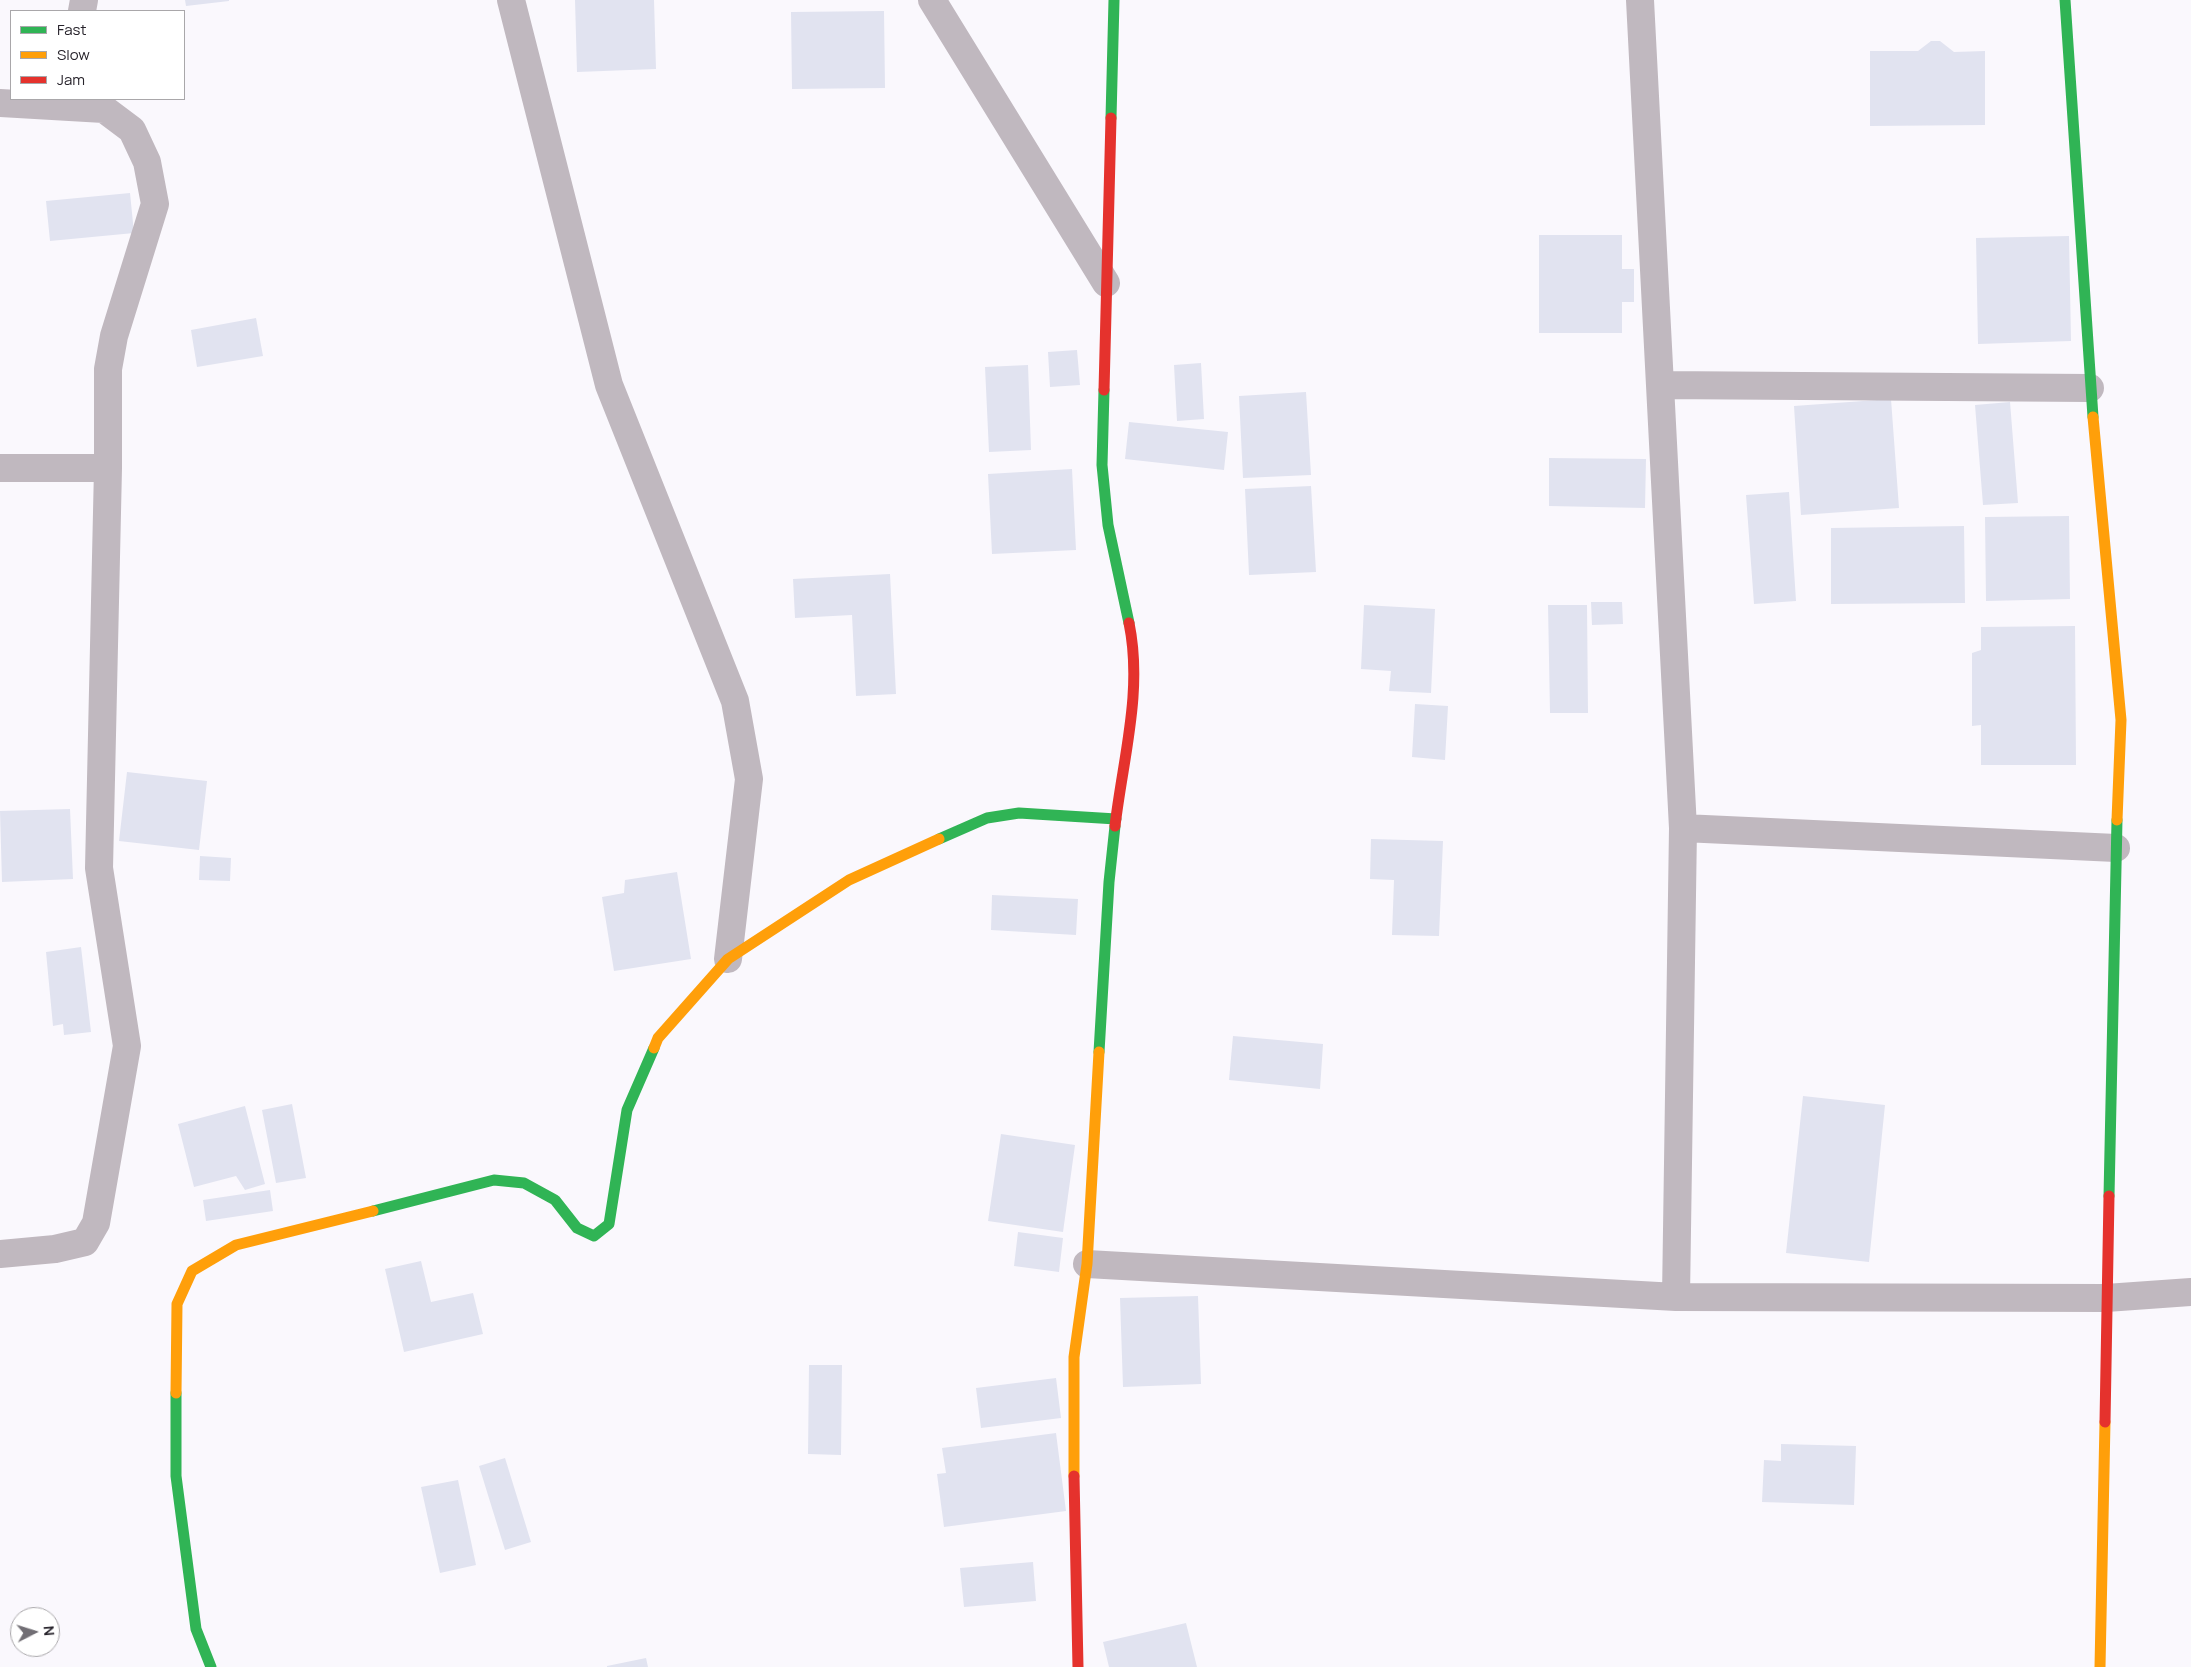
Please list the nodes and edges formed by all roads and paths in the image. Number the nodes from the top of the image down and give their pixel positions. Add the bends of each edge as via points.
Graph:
1 (512, 0) edge
2 (932, 0) edge
3 (1114, 0) edge
4 (1640, 0) edge
5 (2065, 0) edge
6 (0, 103) edge
7 (103, 104) edge
8 (1106, 283) junction
9 (1660, 385) junction
10 (2090, 388) junction
11 (0, 468) edge
12 (108, 468) junction
13 (1116, 818) junction
14 (1683, 828) junction
15 (2116, 848) junction
16 (728, 959) junction
17 (0, 1254) edge
18 (1087, 1264) junction
19 (2191, 1292) edge
20 (1676, 1298) junction
21 (2106, 1298) junction
22 (211, 1667) edge
23 (1078, 1667) edge
24 (2100, 1667) edge

1 - 16 street via 609,385 735,701 749,779
2 - 8 street
3 - 8 street
4 - 9 street
5 - 10 street
6 - 7 street
7 - 12 street via 132,130 148,162 155,204 114,336 108,369
8 - 13 street via 1102,465 1108,525 1132,639 1134,698
9 - 10 street
9 - 14 street
10 - 15 street via 2121,720
11 - 12 street
12 - 17 street via 99,868 126,1046 96,1223 85,1242 55,1249
13 - 16 street via 1020,813 987,818 849,880
13 - 18 street via 1109,882
14 - 15 street
14 - 20 street
15 - 21 street
16 - 22 street via 658,1038 627,1110 608,1224 594,1236 577,1228 556,1200 524,1183 494,1180 236,1245 192,1271 177,1304 176,1476 196,1629
18 - 20 street
18 - 23 street via 1074,1357
19 - 21 street
20 - 21 street
21 - 24 street

